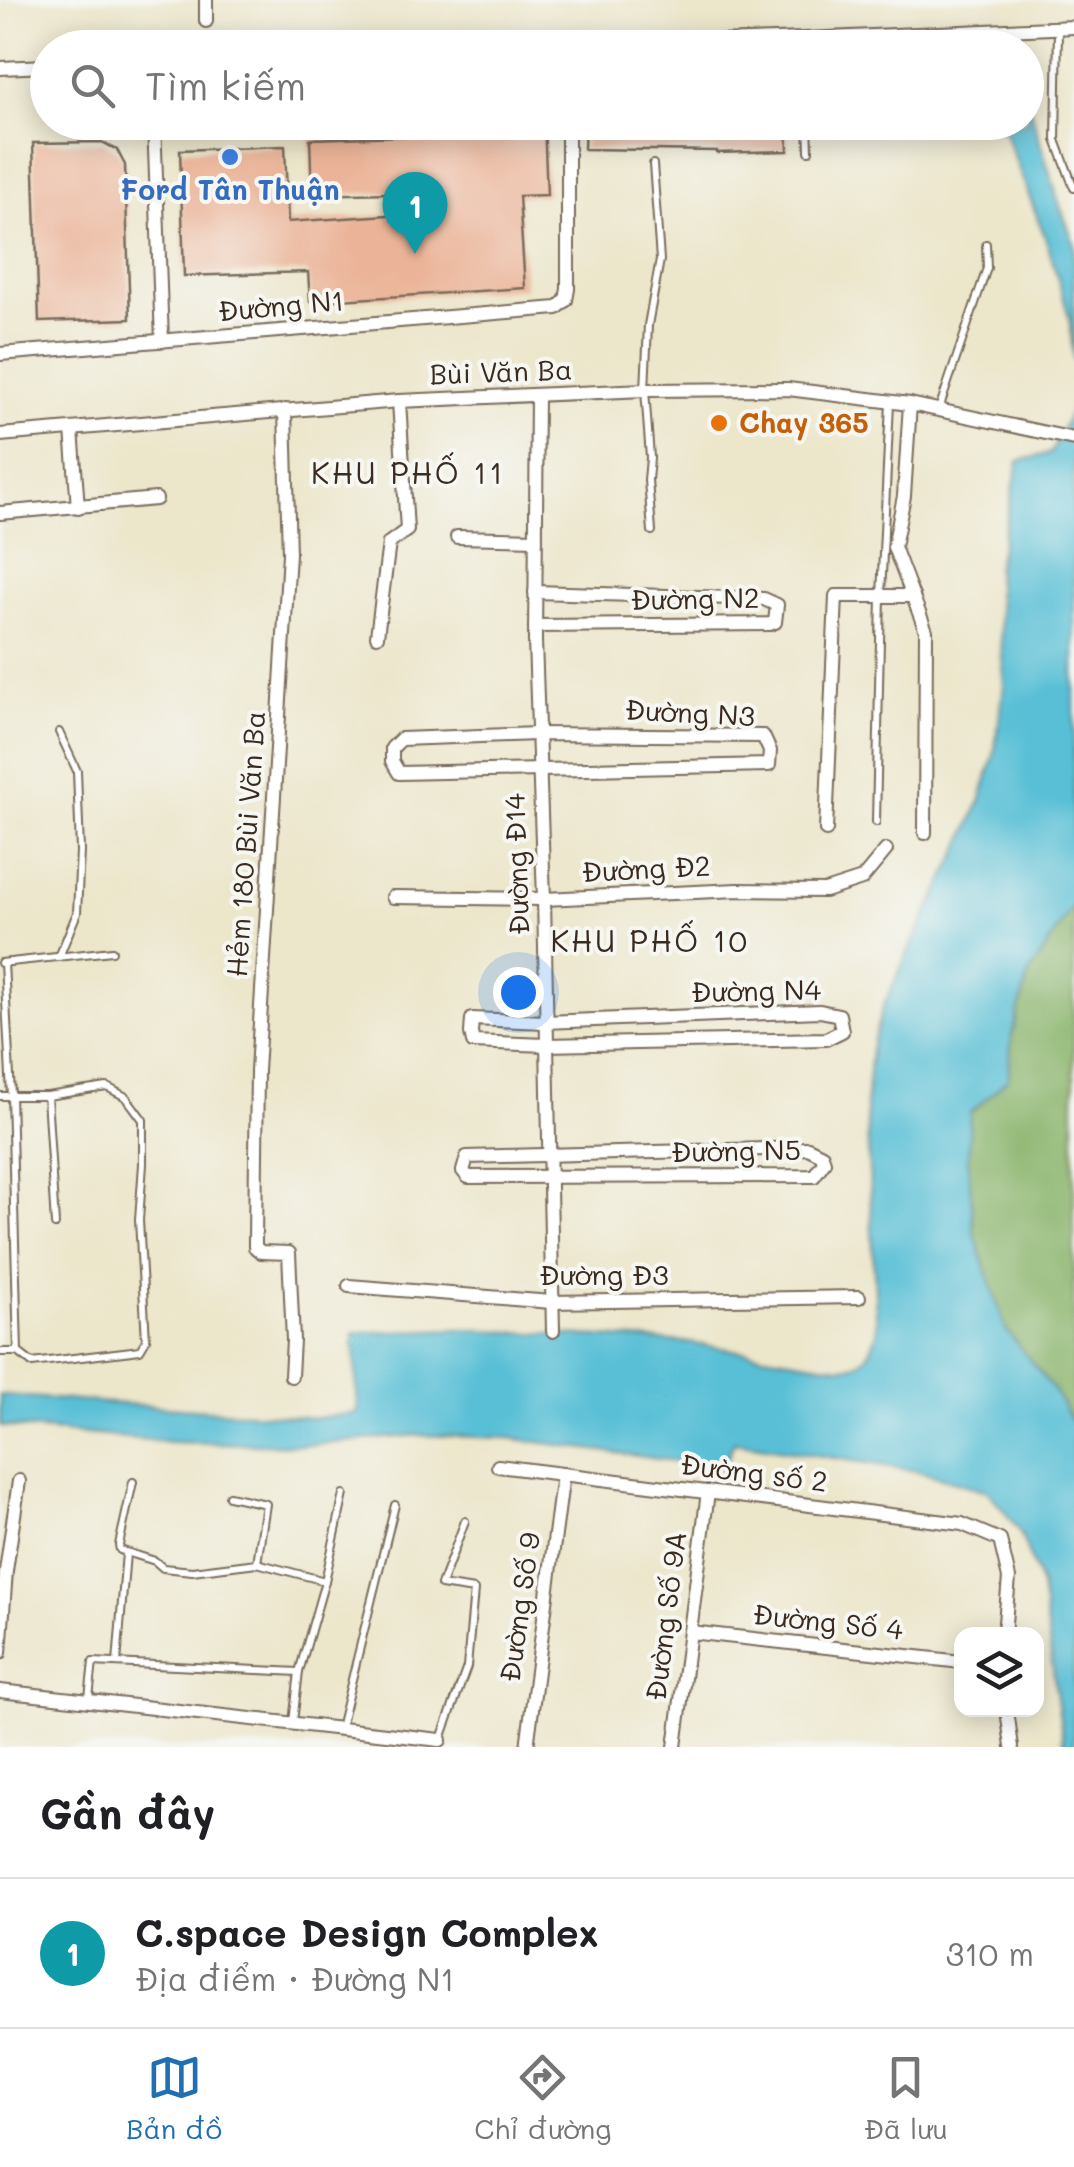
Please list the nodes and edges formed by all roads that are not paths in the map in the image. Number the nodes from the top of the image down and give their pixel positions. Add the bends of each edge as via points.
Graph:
1 (206, 0) edge
2 (206, 21) dead end
3 (1058, 28) junction
4 (1074, 28) edge
5 (1026, 30) edge
6 (30, 67) edge
7 (0, 68) edge
8 (155, 140) edge
9 (568, 140) edge
10 (809, 140) edge
11 (809, 151) dead end
12 (653, 164) dead end
13 (1074, 188) edge
14 (986, 244) dead end
15 (162, 341) junction
16 (0, 354) edge
17 (646, 390) junction
18 (537, 396) junction
19 (399, 401) junction
20 (890, 402) junction
21 (910, 404) junction
22 (285, 410) junction
23 (939, 411) junction
24 (72, 430) junction
25 (0, 436) edge
26 (1074, 439) edge
27 (156, 499) dead end
28 (78, 507) junction
29 (0, 514) edge
30 (652, 531) dead end
31 (456, 537) dead end
32 (536, 539) junction
33 (535, 592) junction
34 (881, 596) junction
35 (912, 596) junction
36 (535, 626) junction
37 (377, 636) dead end
38 (60, 732) dead end
39 (538, 734) junction
40 (539, 771) junction
41 (876, 822) dead end
42 (826, 830) dead end
43 (925, 832) dead end
44 (886, 850) dead end
45 (393, 897) dead end
46 (544, 899) junction
47 (112, 951) dead end
48 (60, 957) junction
49 (2, 963) edge
50 (545, 1022) junction
51 (546, 1045) junction
52 (11, 1095) junction
53 (0, 1096) edge
54 (47, 1096) junction
55 (548, 1157) junction
56 (548, 1178) junction
57 (55, 1225) dead end
58 (349, 1286) dead end
59 (859, 1297) dead end
60 (552, 1302) junction
61 (553, 1331) dead end
62 (0, 1352) edge
63 (18, 1352) junction
64 (291, 1376) dead end
65 (498, 1466) dead end
66 (563, 1474) junction
67 (19, 1481) dead end
68 (133, 1482) dead end
69 (708, 1492) junction
70 (344, 1494) dead end
71 (229, 1496) dead end
72 (395, 1505) dead end
73 (465, 1521) dead end
74 (126, 1553) junction
75 (257, 1563) junction
76 (325, 1581) junction
77 (1005, 1627) edge
78 (690, 1632) junction
79 (0, 1653) edge
80 (954, 1661) edge
81 (117, 1663) junction
82 (300, 1672) junction
83 (0, 1692) edge
84 (89, 1701) junction
85 (1008, 1717) edge
86 (293, 1724) junction
87 (340, 1729) junction
88 (440, 1740) joint
89 (527, 1747) edge
90 (675, 1747) edge
91 (1012, 1747) edge

1 - 2 street
3 - 4 street
3 - 5 street
3 - 13 lane via 1056,140
6 - 7 street
8 - 15 street
9 - 15 street, Đường N1 via 564,303 548,310
10 - 11 lane
12 - 17 lane via 660,260
14 - 23 lane via 987,268
15 - 16 street, Đường N1
17 - 18 street, Bùi Văn Ba
17 - 20 street, Bùi Văn Ba via 788,389
17 - 30 lane
18 - 19 street, Bùi Văn Ba
18 - 32 street, Đường Đ14
19 - 22 street, Bùi Văn Ba
19 - 37 street via 407,530 388,542
20 - 21 street, Bùi Văn Ba
20 - 34 lane
21 - 23 street, Bùi Văn Ba
21 - 35 street via 894,547
22 - 24 street, Bùi Văn Ba
22 - 64 street, Hẻm 180 Bùi Văn Ba via 289,554 256,1072 255,1247 288,1252
23 - 26 street, Bùi Văn Ba
24 - 25 street, Bùi Văn Ba
24 - 28 street
27 - 28 street
28 - 29 street
31 - 32 street
32 - 33 street, Đường Đ14
33 - 36 street, Đường Đ14
33 - 36 street, Đường N2 via 764,599 777,604 778,616 770,624
34 - 35 street
34 - 41 lane
34 - 42 street via 836,596
35 - 43 street via 926,631
36 - 39 street, Đường Đ14
38 - 48 lane via 77,770 80,852 77,913
39 - 40 street, Đường Đ14
39 - 40 street via 401,739 392,761 399,773
39 - 40 street, Đường N3 via 763,736 770,751 769,765
40 - 46 street, Đường Đ14
44 - 46 street, Đường Đ2 via 862,878 825,891
45 - 46 street, Đường Đ2
46 - 50 street, Đường Đ14
47 - 48 lane
48 - 49 lane
49 - 52 lane
50 - 51 street, Đường Đ14
50 - 51 street, Đường N4 via 472,1019 471,1033 473,1042
50 - 51 street, Đường N4 via 820,1012 839,1015 842,1031 826,1038
51 - 55 street, Đường Đ14
52 - 53 lane
52 - 54 lane
52 - 63 lane
54 - 57 lane
54 - 63 lane via 108,1087 143,1120 139,1220 146,1340 140,1350 32,1363
55 - 56 street, Đường Đ14
55 - 56 street, Đường N5 via 467,1157 463,1172
55 - 56 street, Đường N5 via 808,1148 824,1162 814,1176
56 - 60 street, Đường Đ14
58 - 60 street, Đường Đ3
59 - 60 street, Đường Đ3
60 - 61 street, Đường Đ14
62 - 63 lane
65 - 66 street, Đường số 2
66 - 69 street, Đường số 2
66 - 89 street, Đường Số 9
67 - 79 street
68 - 74 lane via 119,1545
69 - 77 street, Đường số 2 via 962,1524 1000,1540 1009,1578
69 - 78 street, Đường Số 9A
70 - 76 lane
71 - 75 lane via 266,1504
72 - 87 lane
73 - 88 lane via 441,1585 474,1590 467,1667
74 - 75 lane via 163,1568
74 - 81 lane
75 - 76 lane
76 - 82 lane
78 - 80 street, Đường Số 4
78 - 90 street, Đường Số 9A
81 - 82 lane
81 - 84 lane via 93,1662
82 - 86 lane
83 - 84 street
84 - 86 street
85 - 91 street
86 - 87 street
87 - 88 street

